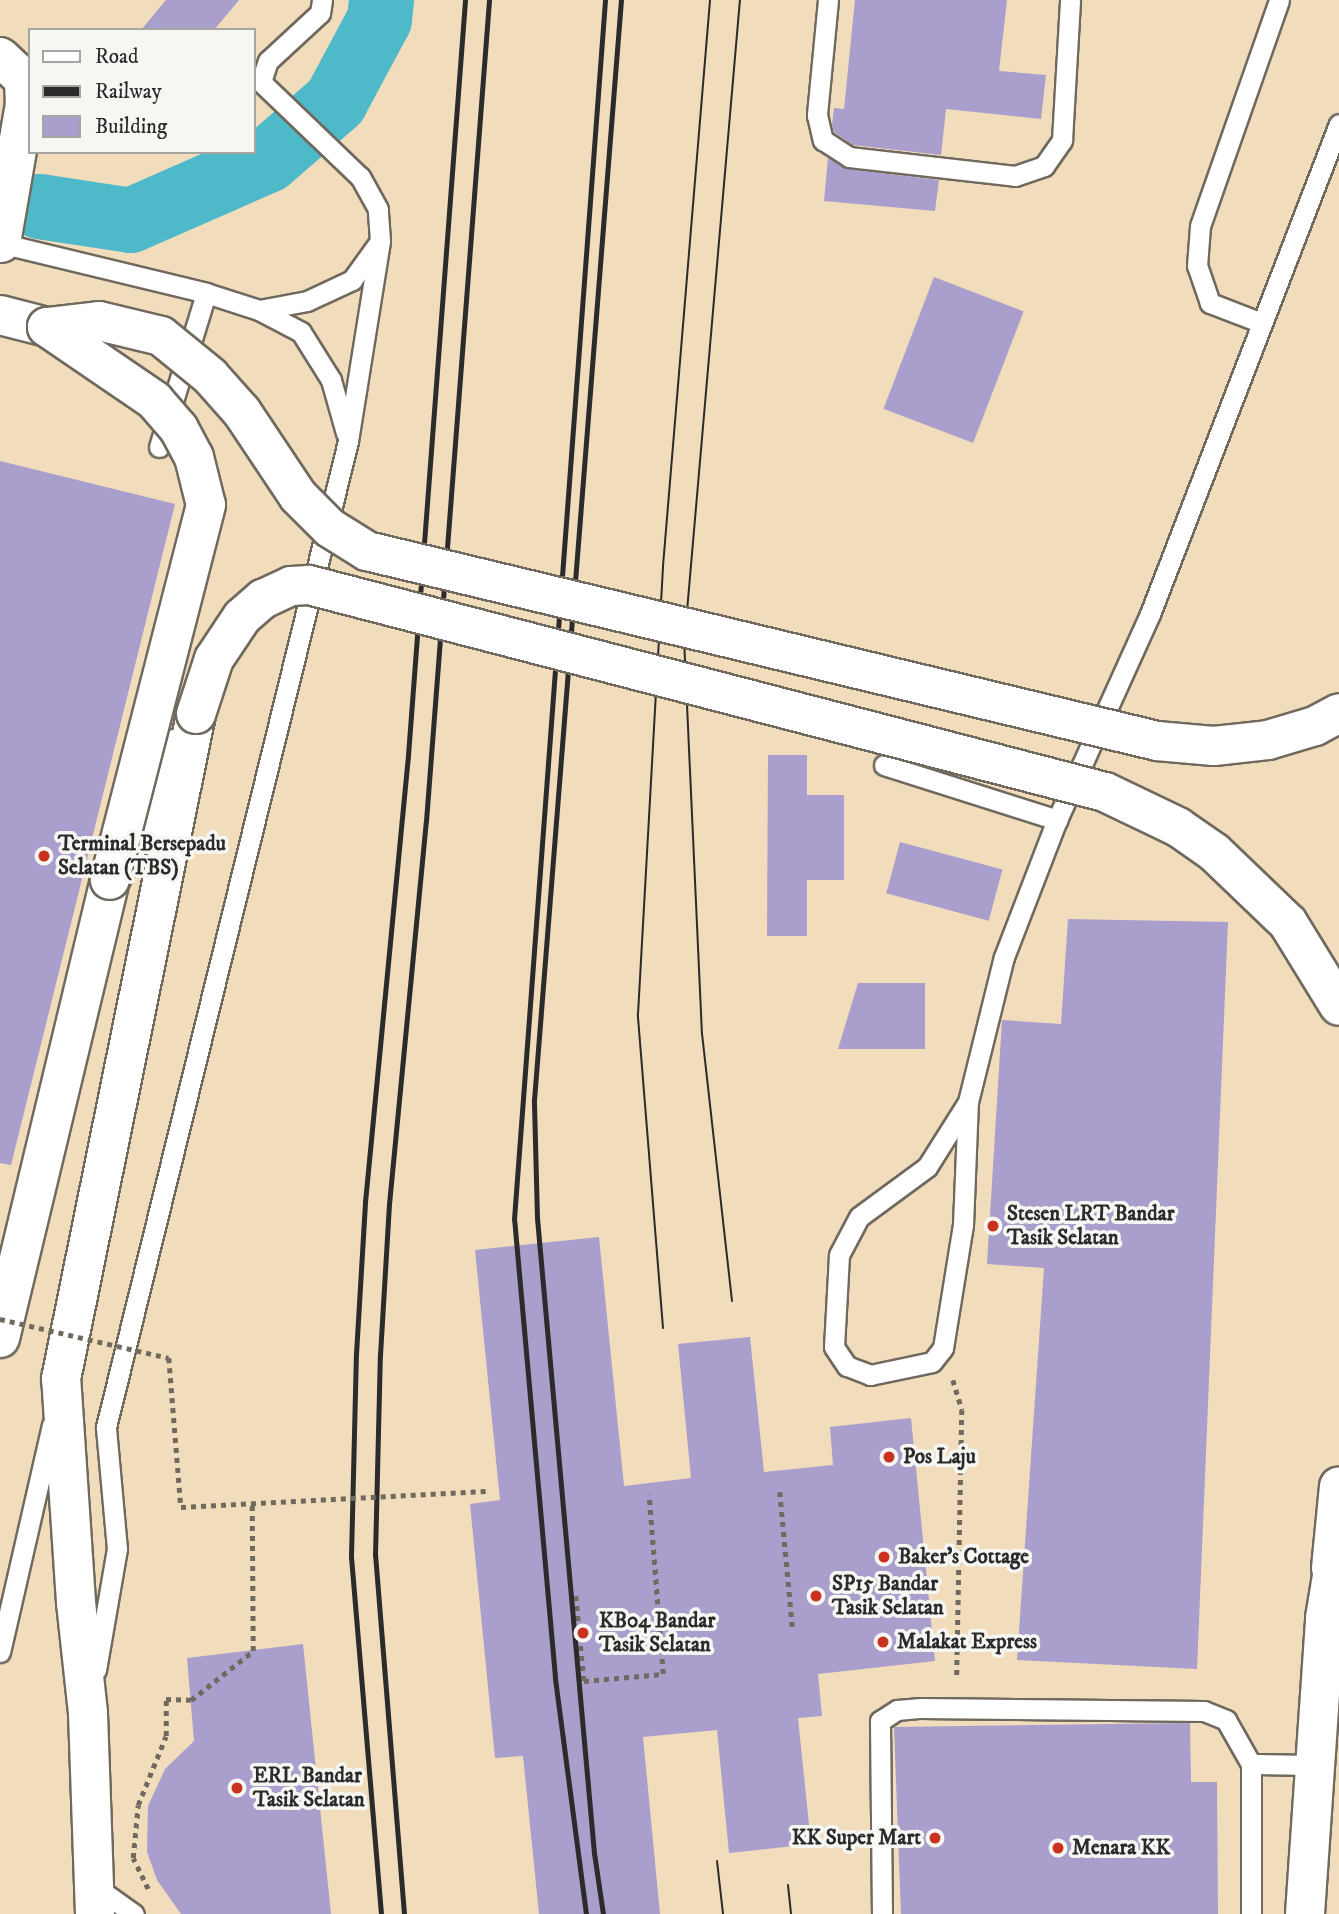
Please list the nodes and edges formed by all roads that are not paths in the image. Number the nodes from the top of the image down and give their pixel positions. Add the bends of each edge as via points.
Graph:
1 (322, 0) edge
2 (828, 0) edge
3 (1070, 0) edge
4 (1279, 0) edge
5 (0, 57) edge
6 (1339, 124) edge
7 (380, 241) junction
8 (1, 243) edge
9 (206, 293) junction
10 (259, 310) junction
11 (0, 315) edge
12 (1262, 323) junction
13 (47, 327) junction
14 (348, 441) junction
15 (159, 447) dead end
16 (1339, 713) edge
17 (196, 714) junction
18 (884, 765) dead end
19 (1057, 820) junction
20 (110, 880) junction
21 (1339, 1006) edge
22 (968, 1102) junction
23 (0, 1338) edge
24 (61, 1379) junction
25 (1339, 1486) edge
26 (1339, 1533) edge
27 (1325, 1619) junction
28 (0, 1652) edge
29 (88, 1713) junction
30 (1251, 1764) junction
31 (1315, 1765) junction
32 (94, 1899) edge
33 (134, 1914) edge
34 (883, 1914) edge
35 (1251, 1914) edge
36 (1305, 1914) edge

1 - 7 lane via 320,13 268,61 261,82 360,177 378,209
2 - 3 lane via 817,115 823,140 849,157 1015,176 1044,166 1062,140
4 - 12 lane via 1200,226 1197,266 1210,303
5 - 8 main road via 24,79 25,104
6 - 12 lane
7 - 10 lane via 352,279 307,301
7 - 14 lane
8 - 9 lane
9 - 10 lane
9 - 15 lane
10 - 14 lane via 301,332 331,380
11 - 13 main road
12 - 19 lane via 1150,614
13 - 16 main road, bridge via 99,321 161,336 210,376 242,412 298,496 330,528 367,551 1157,741 1214,746 1268,740 1315,726
13 - 20 main road, bridge via 155,400 194,457 206,505
14 - 29 lane via 106,1427 117,1549
17 - 20 main road, bridge
17 - 21 main road, bridge via 214,659 242,617 264,599 291,586 309,584 1104,792 1178,827 1214,852 1288,923
17 - 24 main road
18 - 19 lane
19 - 22 lane via 1003,957
20 - 23 main road
22 - 22 lane via 963,1225 943,1348 932,1362 870,1375 847,1366 834,1347 839,1255 859,1217 927,1167
24 - 28 lane
24 - 29 main road
25 - 27 main road
26 - 27 main road
27 - 31 main road
29 - 32 main road
30 - 31 lane
30 - 34 lane via 1226,1720 1204,1711 897,1710 880,1721
30 - 35 lane
31 - 36 main road
32 - 33 lane

